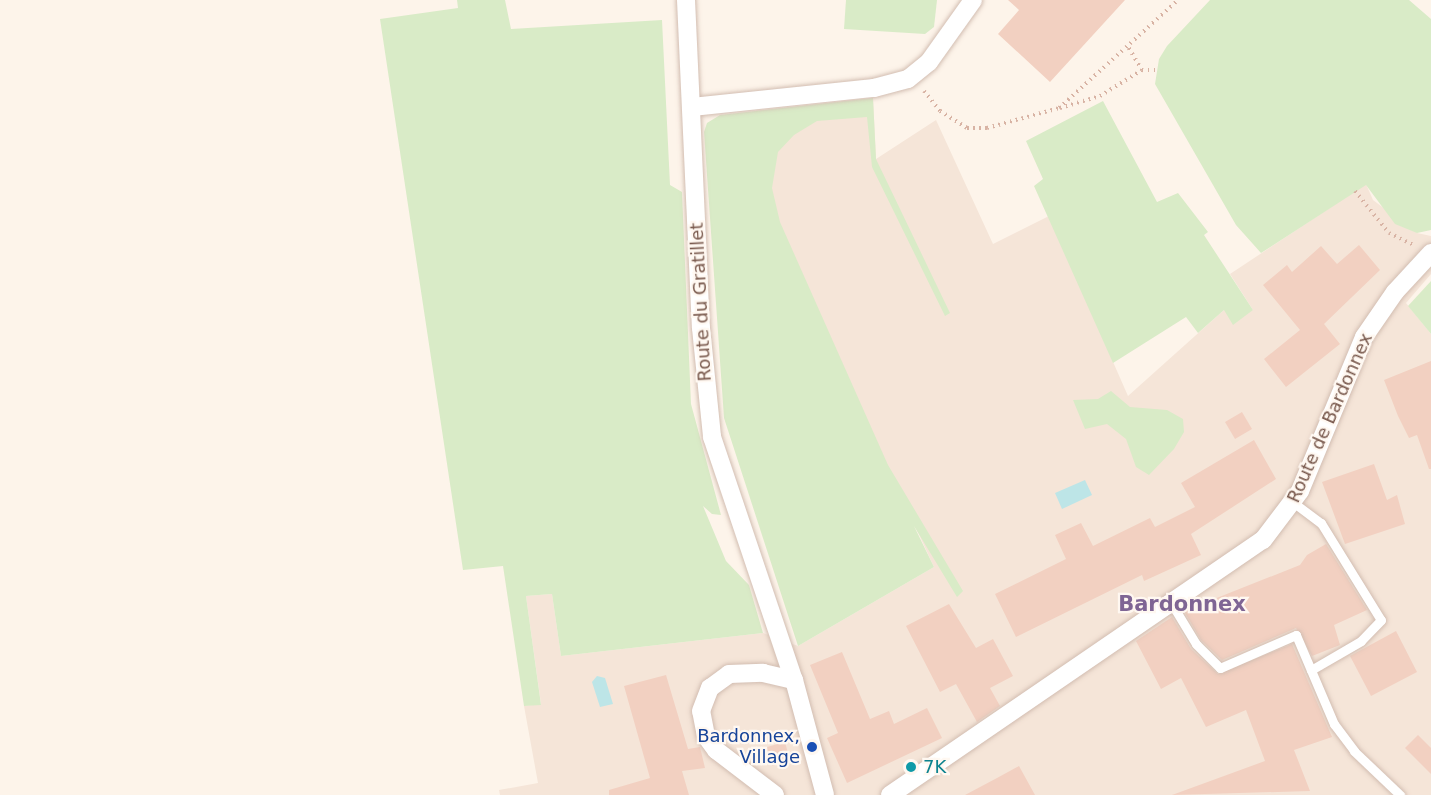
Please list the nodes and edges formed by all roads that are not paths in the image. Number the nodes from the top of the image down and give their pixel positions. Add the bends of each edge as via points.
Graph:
1 (686, 0) edge
2 (973, 0) edge
3 (692, 107) junction
4 (1427, 250) edge
5 (1294, 502) junction
6 (1170, 601) junction
7 (1311, 670) junction
8 (794, 680) junction
9 (775, 795) edge
10 (825, 795) edge
11 (890, 795) edge
12 (1400, 795) edge

1 - 3 street, Route du Gratillet
2 - 3 street via 929,62 912,77 874,88
3 - 8 street, Route du Gratillet via 707,405 730,499
4 - 5 street, Route de Bardonnex via 1364,337
5 - 6 street, Route de Bardonnex via 1263,540
5 - 7 lane via 1321,523 1382,620 1360,641
6 - 7 lane via 1196,644 1220,668 1296,635
6 - 11 street, Route de Bardonnex
7 - 12 lane via 1345,740
8 - 9 street via 763,673 729,674 710,688 701,711 706,736 716,750
8 - 10 street, Route du Gratillet

